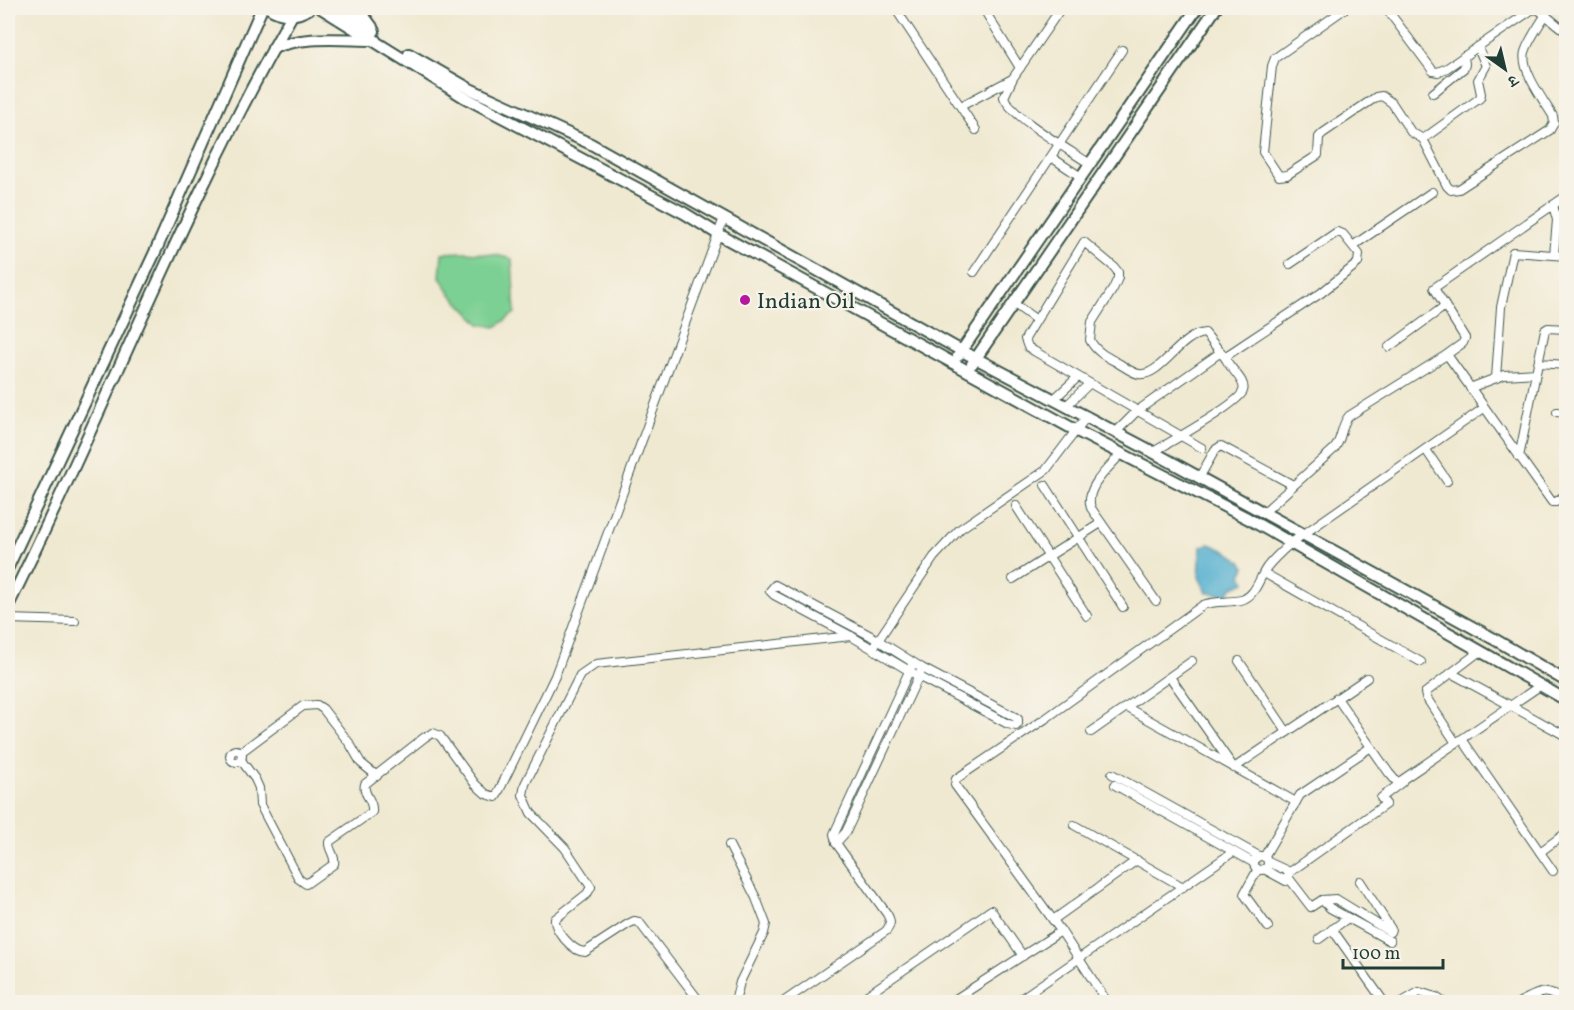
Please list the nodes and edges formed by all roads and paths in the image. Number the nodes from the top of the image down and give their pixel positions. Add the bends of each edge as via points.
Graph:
1 (262, 8) edge
2 (268, 8) edge
3 (310, 8) edge
4 (321, 8) edge
5 (338, 8) edge
6 (358, 8) edge
7 (895, 8) edge
8 (983, 8) edge
9 (1061, 8) edge
10 (1197, 8) edge
11 (1216, 8) edge
12 (1346, 8) edge
13 (1386, 8) edge
14 (1545, 14) junction
15 (292, 15) junction
16 (1566, 32) edge
17 (376, 36) junction
18 (1478, 47) junction
19 (273, 48) junction
20 (1122, 50) dead end
21 (1464, 56) junction
22 (1020, 68) junction
23 (1013, 78) junction
24 (1433, 93) dead end
25 (961, 106) junction
26 (976, 130) dead end
27 (1423, 139) junction
28 (1060, 143) junction
29 (1051, 157) junction
30 (1090, 164) junction
31 (1081, 177) junction
32 (1432, 192) dead end
33 (1566, 196) edge
34 (1554, 205) junction
35 (729, 222) junction
36 (723, 237) junction
37 (1354, 245) junction
38 (1554, 255) junction
39 (1566, 256) edge
40 (1290, 264) dead end
41 (974, 272) dead end
42 (1013, 303) junction
43 (1445, 306) junction
44 (1035, 319) junction
45 (1566, 329) edge
46 (1389, 347) dead end
47 (962, 351) junction
48 (1448, 354) junction
49 (1223, 355) junction
50 (975, 358) junction
51 (1539, 363) junction
52 (953, 364) junction
53 (1566, 365) edge
54 (968, 372) junction
55 (1536, 373) junction
56 (1078, 377) junction
57 (1496, 378) junction
58 (1089, 384) junction
59 (1470, 388) junction
60 (1054, 399) junction
61 (1067, 405) junction
62 (1484, 408) junction
63 (1137, 411) junction
64 (1557, 412) dead end
65 (1566, 413) edge
66 (1087, 416) junction
67 (1077, 431) junction
68 (1116, 432) junction
69 (1179, 436) junction
70 (1202, 448) dead end
71 (1426, 450) junction
72 (1153, 452) junction
73 (1121, 454) junction
74 (1519, 457) junction
75 (1199, 478) junction
76 (1447, 481) dead end
77 (1045, 485) dead end
78 (1293, 485) junction
79 (45, 486) junction
80 (62, 493) junction
81 (1566, 494) edge
82 (1016, 506) dead end
83 (1263, 513) junction
84 (1101, 523) junction
85 (1304, 535) junction
86 (1079, 537) junction
87 (1291, 543) junction
88 (1049, 556) junction
89 (8, 567) edge
90 (1264, 573) junction
91 (1013, 579) dead end
92 (1156, 601) dead end
93 (8, 606) edge
94 (1123, 607) dead end
95 (1087, 616) dead end
96 (8, 619) edge
97 (75, 621) dead end
98 (851, 636) junction
99 (879, 641) junction
100 (873, 648) junction
101 (1480, 651) junction
102 (1192, 661) dead end
103 (1239, 662) dead end
104 (1421, 662) dead end
105 (912, 667) junction
106 (922, 668) junction
107 (1451, 673) junction
108 (918, 676) junction
109 (1170, 677) junction
110 (1367, 678) dead end
111 (1566, 681) edge
112 (1540, 686) junction
113 (1337, 698) junction
114 (1566, 700) edge
115 (1511, 706) junction
116 (1126, 707) junction
117 (1091, 732) dead end
118 (1287, 732) junction
119 (1566, 736) edge
120 (1459, 741) junction
121 (1371, 747) junction
122 (1234, 768) junction
123 (1112, 774) dead end
124 (377, 776) junction
125 (1406, 779) junction
126 (1114, 785) dead end
127 (1296, 802) junction
128 (1074, 825) dead end
129 (1566, 833) edge
130 (837, 843) junction
131 (729, 845) dead end
132 (1233, 852) junction
133 (1540, 852) junction
134 (1137, 860) junction
135 (1261, 863) junction
136 (1554, 871) dead end
137 (1289, 874) junction
138 (1360, 880) dead end
139 (1183, 887) junction
140 (1322, 900) junction
141 (1348, 918) junction
142 (1053, 920) junction
143 (1268, 927) dead end
144 (1332, 929) junction
145 (1061, 931) junction
146 (1319, 939) dead end
147 (1390, 940) dead end
148 (1023, 956) junction
149 (1079, 959) junction
150 (700, 1002) edge
151 (735, 1002) edge
152 (783, 1002) edge
153 (857, 1002) edge
154 (951, 1002) edge
155 (1016, 1002) edge
156 (1107, 1002) edge
157 (1384, 1002) edge
158 (1402, 1002) edge
159 (1443, 1002) edge
160 (1520, 1002) edge
161 (1566, 1002) edge

1 - 79 street via 156,250
2 - 15 street
3 - 15 street
4 - 17 street
5 - 17 street
6 - 17 street
7 - 25 street
8 - 22 street
9 - 22 street
10 - 30 street
11 - 42 street
12 - 27 street via 1275,58 1263,146 1265,157 1275,173 1287,175 1318,154 1323,133 1382,96 1392,103 1411,132
13 - 21 street via 1433,71 1438,72
14 - 16 street
14 - 18 street via 1533,9
14 - 27 street via 1525,53 1524,63 1553,116 1550,130 1455,190 1447,186
15 - 19 street
17 - 19 street via 304,40
17 - 35 street via 454,81 582,140
17 - 36 street via 464,97
18 - 21 street
18 - 27 street via 1486,66 1478,80 1480,98
19 - 80 street via 205,184
20 - 28 street
21 - 24 street via 1464,68
22 - 23 street
23 - 25 street
23 - 28 street via 1005,92 1005,103
25 - 26 street
28 - 29 street
28 - 30 street
29 - 31 street
29 - 41 street
30 - 31 street
31 - 47 street
32 - 37 street
33 - 34 street
34 - 38 street
34 - 43 street via 1434,288
35 - 36 street
35 - 47 street
36 - 52 street
36 - 124 street via 555,676 496,797 481,790 434,733
37 - 40 street via 1337,232
37 - 49 street via 1358,263 1334,284
38 - 39 street
38 - 57 street via 1513,253 1501,307
42 - 44 street
42 - 50 street
43 - 46 street
43 - 48 street via 1465,340
44 - 49 street via 1084,242 1118,272 1113,289 1092,322 1090,340 1099,352 1137,374 1146,374 1197,333 1205,333
44 - 56 street via 1024,339 1028,347
45 - 51 street via 1545,330
47 - 50 street
47 - 52 street
48 - 59 street
48 - 78 street via 1349,416 1338,444
49 - 63 street
49 - 69 street via 1244,391
50 - 54 street
50 - 60 street
51 - 53 street
51 - 55 street
52 - 54 street
54 - 67 street
55 - 57 street
55 - 74 street
56 - 58 street
56 - 60 street
57 - 59 street
58 - 61 street
58 - 63 street
59 - 62 street
60 - 61 street
61 - 66 street
62 - 71 street
62 - 74 street
63 - 68 street
63 - 69 street
64 - 65 street
66 - 67 street
66 - 68 street
67 - 73 street
67 - 99 street via 1046,470 954,536 923,572
68 - 72 street
69 - 70 street
69 - 72 street
71 - 76 street
71 - 85 street
72 - 75 street
73 - 84 street via 1092,489 1088,500
73 - 87 street
74 - 81 street via 1552,502
75 - 78 street via 1215,450 1224,446
75 - 83 street
77 - 86 street
78 - 83 street
79 - 80 street
79 - 89 street
80 - 93 street
82 - 88 street
83 - 85 street
84 - 86 street
84 - 92 street
85 - 87 street
85 - 111 street
86 - 88 street
86 - 94 street
87 - 90 street
87 - 101 street
88 - 91 street
88 - 95 street
90 - 104 street
90 - 142 street via 1249,596 1203,605 956,779 955,785
96 - 97 street
98 - 99 street via 774,596 771,588 778,585
98 - 100 street
98 - 150 street via 596,664 580,675 525,784 523,795 531,813 569,853 591,887 555,919 556,927 577,950 585,952 628,924 639,922
99 - 100 street
99 - 105 street
100 - 105 street
101 - 107 street
101 - 112 street
102 - 109 street
103 - 118 street
105 - 106 street
105 - 108 street
105 - 130 street via 835,829
106 - 108 street
106 - 108 street via 1015,717 1018,724 1008,724
107 - 115 street
107 - 120 street via 1425,693
108 - 130 street via 846,832
109 - 116 street
109 - 122 street
110 - 113 street
112 - 114 street
112 - 115 street
113 - 118 street
113 - 121 street
115 - 119 street
115 - 120 street
116 - 117 street
116 - 122 street
118 - 122 street
120 - 125 street
120 - 133 street
121 - 125 street via 1395,780
121 - 127 street via 1300,795
122 - 127 street
123 - 135 street
124 - 124 street via 361,763 317,705 303,706 241,756 259,788 260,805 299,879 306,884 334,864 329,842 372,812 373,803 364,786
125 - 137 street via 1381,798 1386,804
126 - 132 street
127 - 135 street
128 - 134 street
129 - 133 street
130 - 152 street via 890,920 890,926
131 - 151 street via 766,924
132 - 135 street
132 - 139 street
133 - 136 street
134 - 139 street
134 - 142 street
135 - 137 street
135 - 143 street via 1244,894
137 - 140 street via 1311,907
138 - 140 street via 1390,932 1336,899
139 - 149 street
140 - 141 street
141 - 144 street
141 - 147 street
142 - 145 street
144 - 146 street
144 - 157 street
145 - 148 street
145 - 149 street
148 - 153 street via 992,910
148 - 154 street
149 - 155 street
149 - 156 street
158 - 159 street via 1419,992
160 - 161 street via 1542,992

